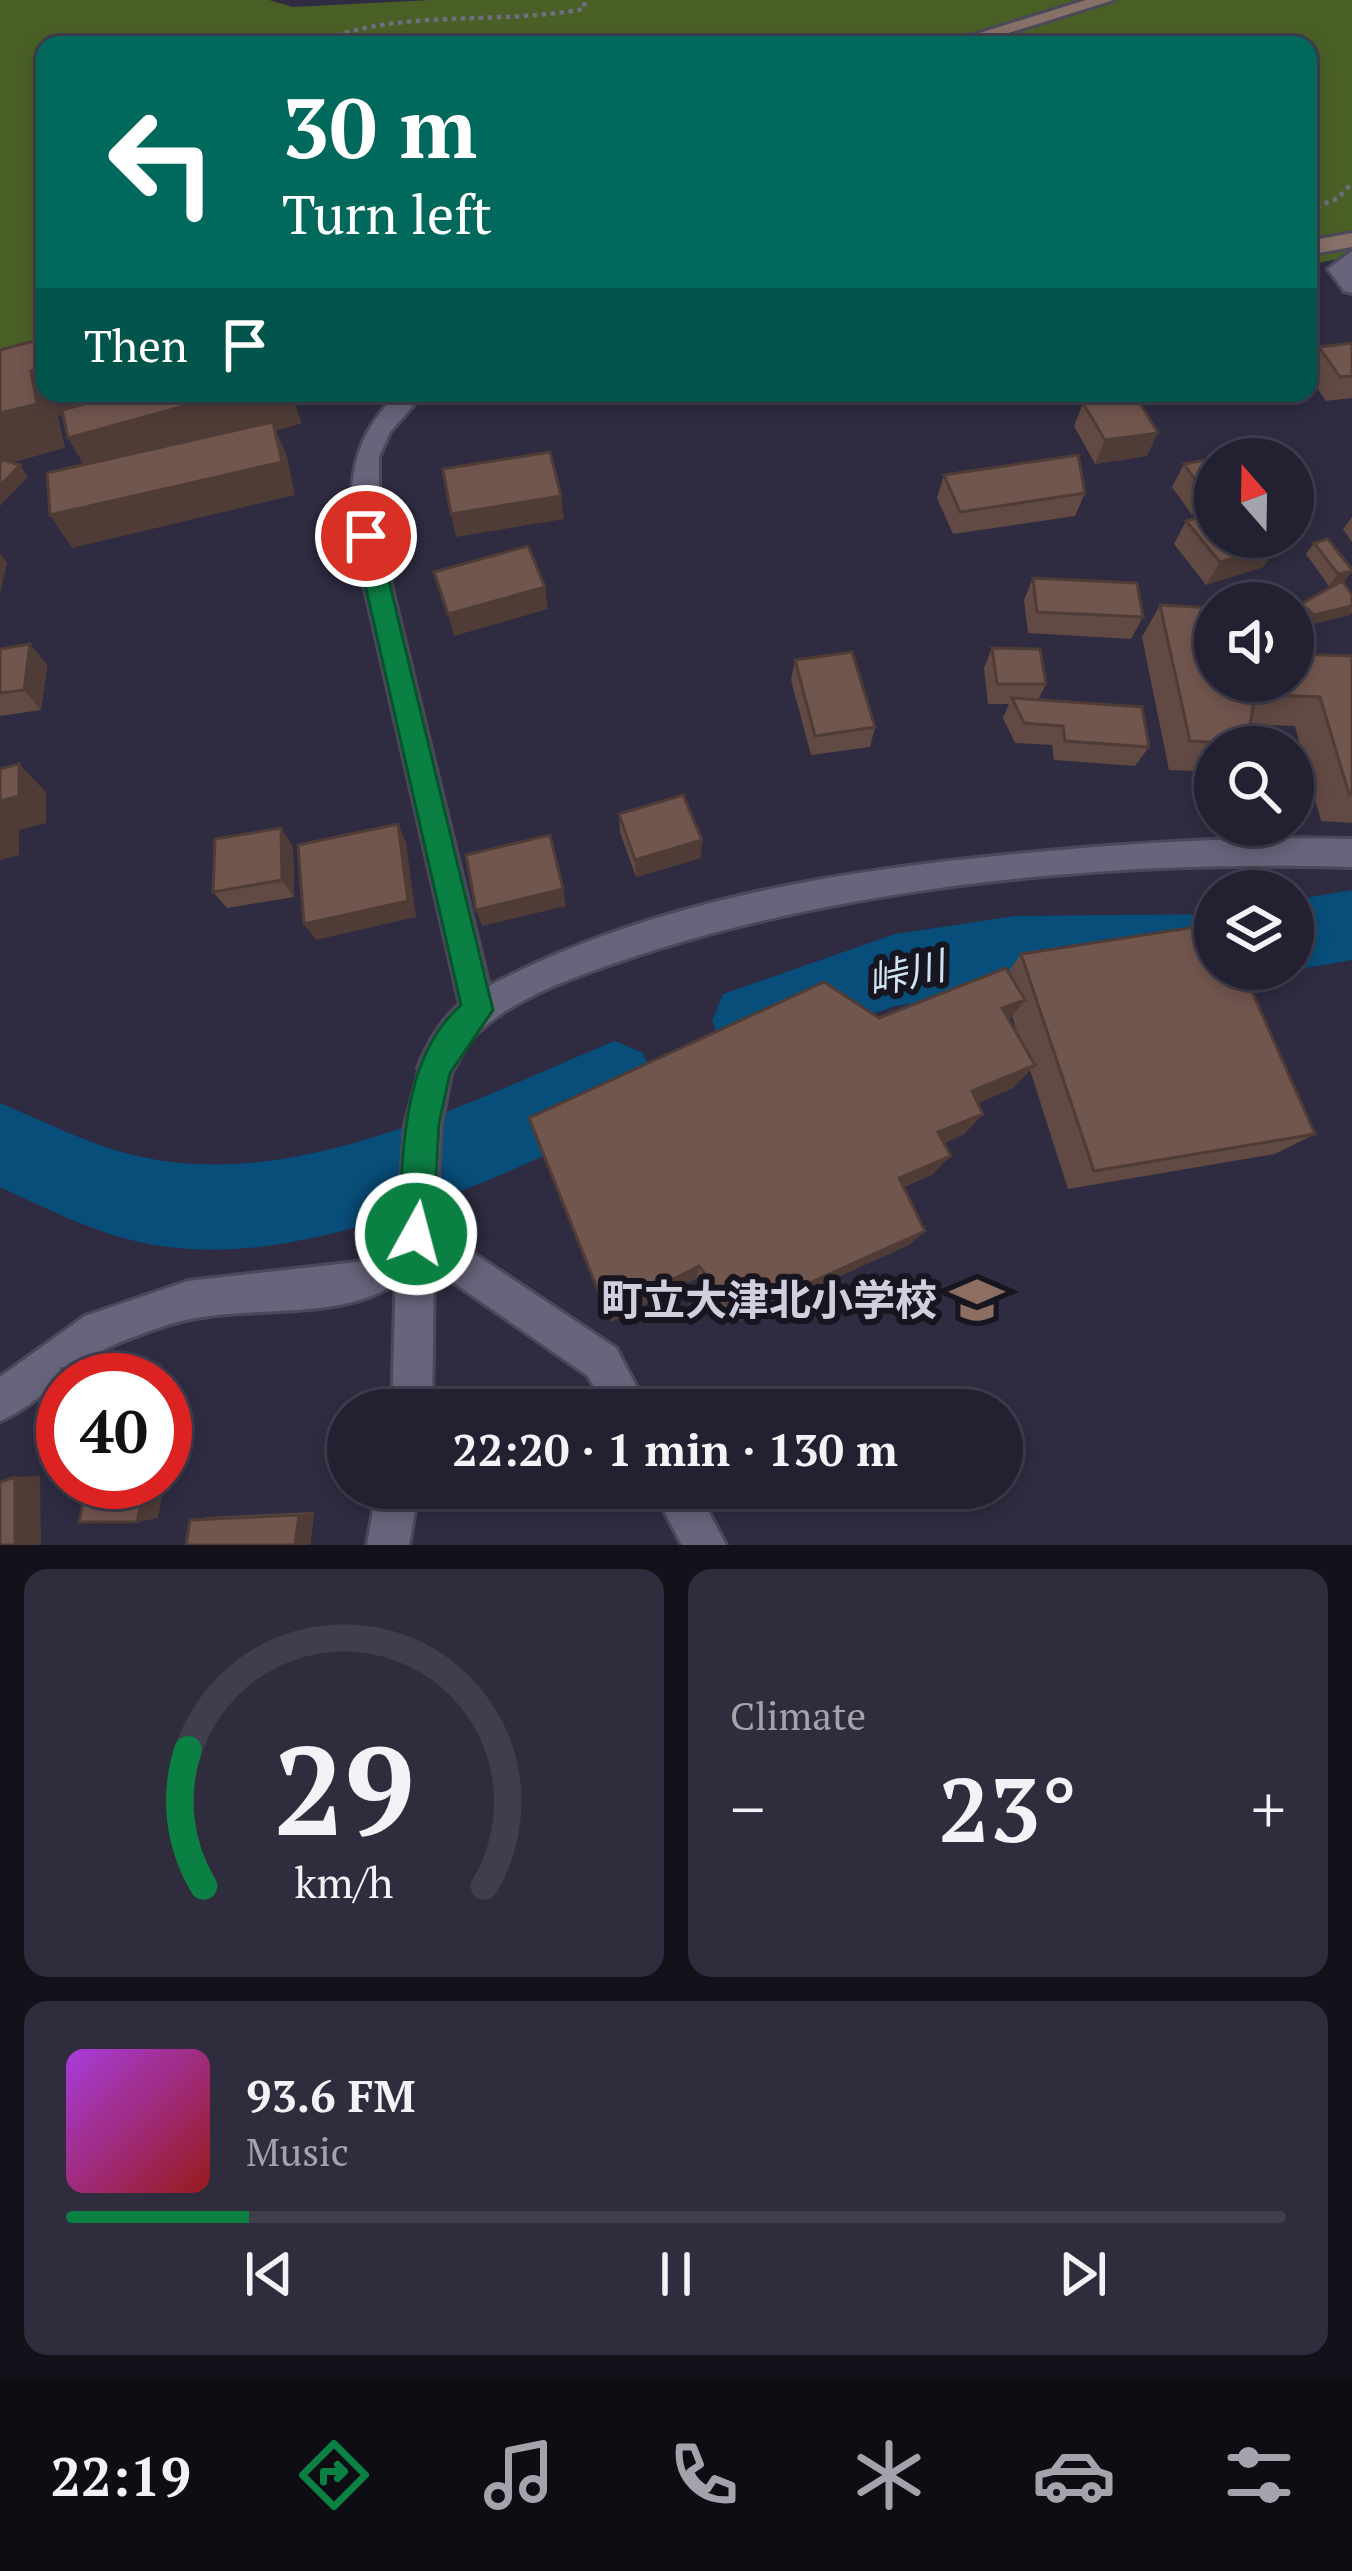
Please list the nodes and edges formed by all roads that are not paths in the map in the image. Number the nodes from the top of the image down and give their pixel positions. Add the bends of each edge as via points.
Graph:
1 (1105, 0) edge
2 (981, 36) edge
3 (1352, 240) edge
4 (1317, 246) edge
5 (1352, 258) edge
6 (1352, 286) edge
7 (404, 402) edge
8 (1352, 853) edge
9 (478, 1010) junction
10 (416, 1234) junction
11 (412, 1389) edge
12 (617, 1389) edge
13 (0, 1401) edge
14 (394, 1509) edge
15 (685, 1509) edge
16 (388, 1545) edge
17 (705, 1545) edge

1 - 2 main road
3 - 4 main road
5 - 6 street via 1339,269
7 - 9 street via 368,443 361,484 366,536
8 - 9 street via 1250,850 875,884 748,907 554,969
9 - 10 street via 435,1068
10 - 11 street
10 - 12 street via 602,1362
10 - 13 street via 378,1276 350,1285 188,1300 99,1330
14 - 16 street
15 - 17 street

